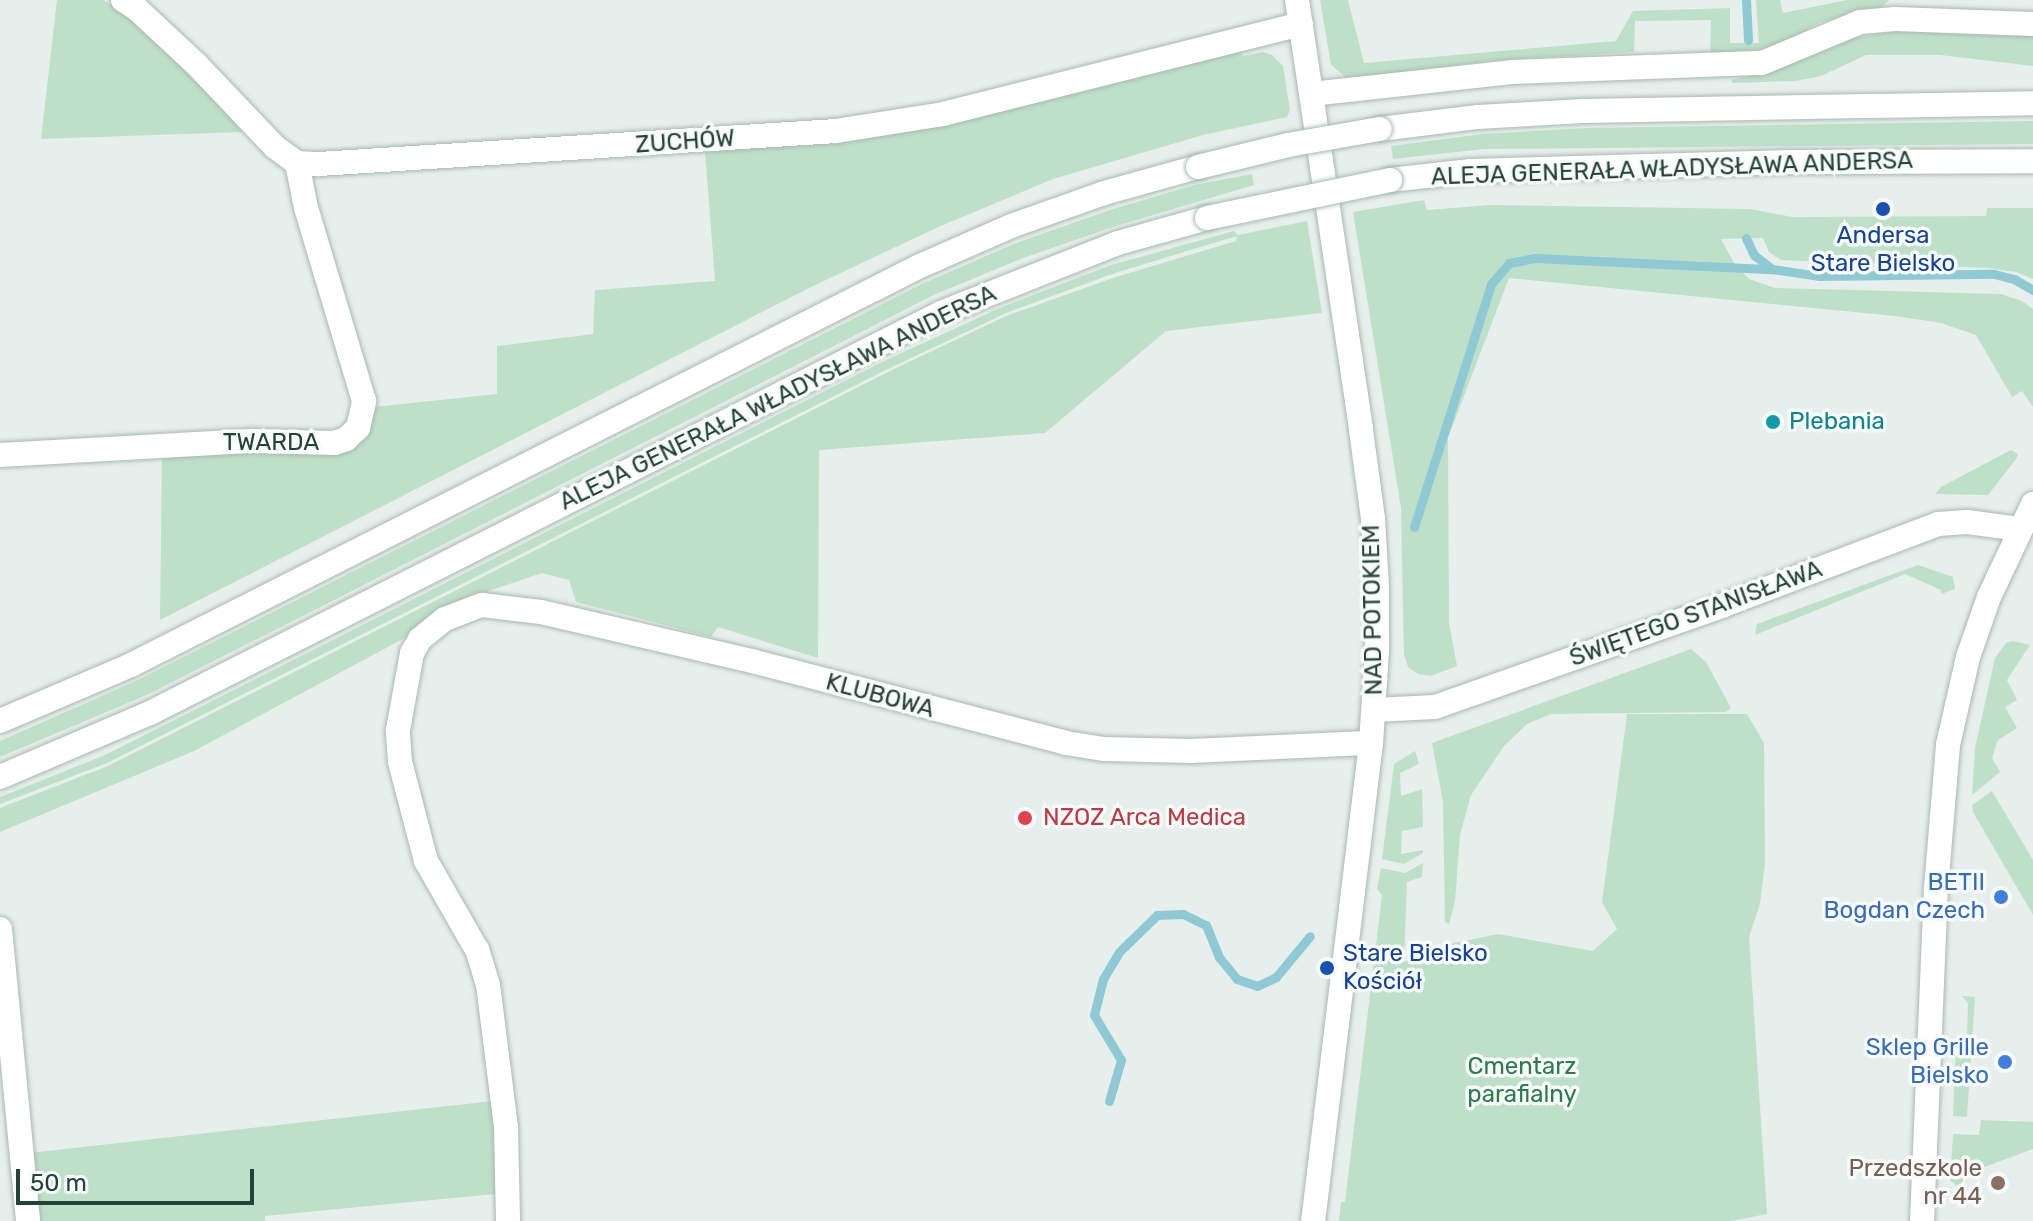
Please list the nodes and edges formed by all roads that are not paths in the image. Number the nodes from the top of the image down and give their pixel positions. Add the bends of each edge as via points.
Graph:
1 (123, 0) edge
2 (1897, 9) edge
3 (1299, 12) edge
4 (2033, 24) edge
5 (1311, 94) junction
6 (2033, 103) edge
7 (2028, 162) edge
8 (297, 163) junction
9 (0, 455) edge
10 (2033, 504) edge
11 (2019, 529) junction
12 (1374, 710) junction
13 (0, 721) edge
14 (1371, 743) junction
15 (0, 777) edge
16 (0, 929) edge
17 (28, 1221) edge
18 (508, 1221) edge
19 (1313, 1221) edge
20 (1922, 1221) edge

1 - 8 street
2 - 4 street
2 - 5 street via 1762,63 1512,72
3 - 5 street, NAD POTOKIEM
3 - 8 street, ZUCHÓW via 943,114 836,131
5 - 12 street, NAD POTOKIEM via 1373,519
6 - 13 street, bridge via 1478,117 1288,145 1091,198 920,266 131,665
7 - 15 street, ALEJA GENERAŁA WŁADYSŁAWA ANDERSA, bridge via 1759,162 1470,171 1390,180 1207,218 1118,243 941,313 150,713
8 - 9 street, TWARDA via 364,401 358,428 334,443 254,441
10 - 11 street
11 - 12 street, ŚWIĘTEGO STANISŁAWA via 1938,524 1435,707
11 - 20 street via 1968,657 1948,745 1936,888
12 - 14 street, NAD POTOKIEM
14 - 18 street, KLUBOWA via 1152,752 1066,743 723,654 502,606 482,605 445,619 420,639 412,653 398,730 400,762 426,861 477,950 488,985 506,1127
14 - 19 street, NAD POTOKIEM
16 - 17 street

